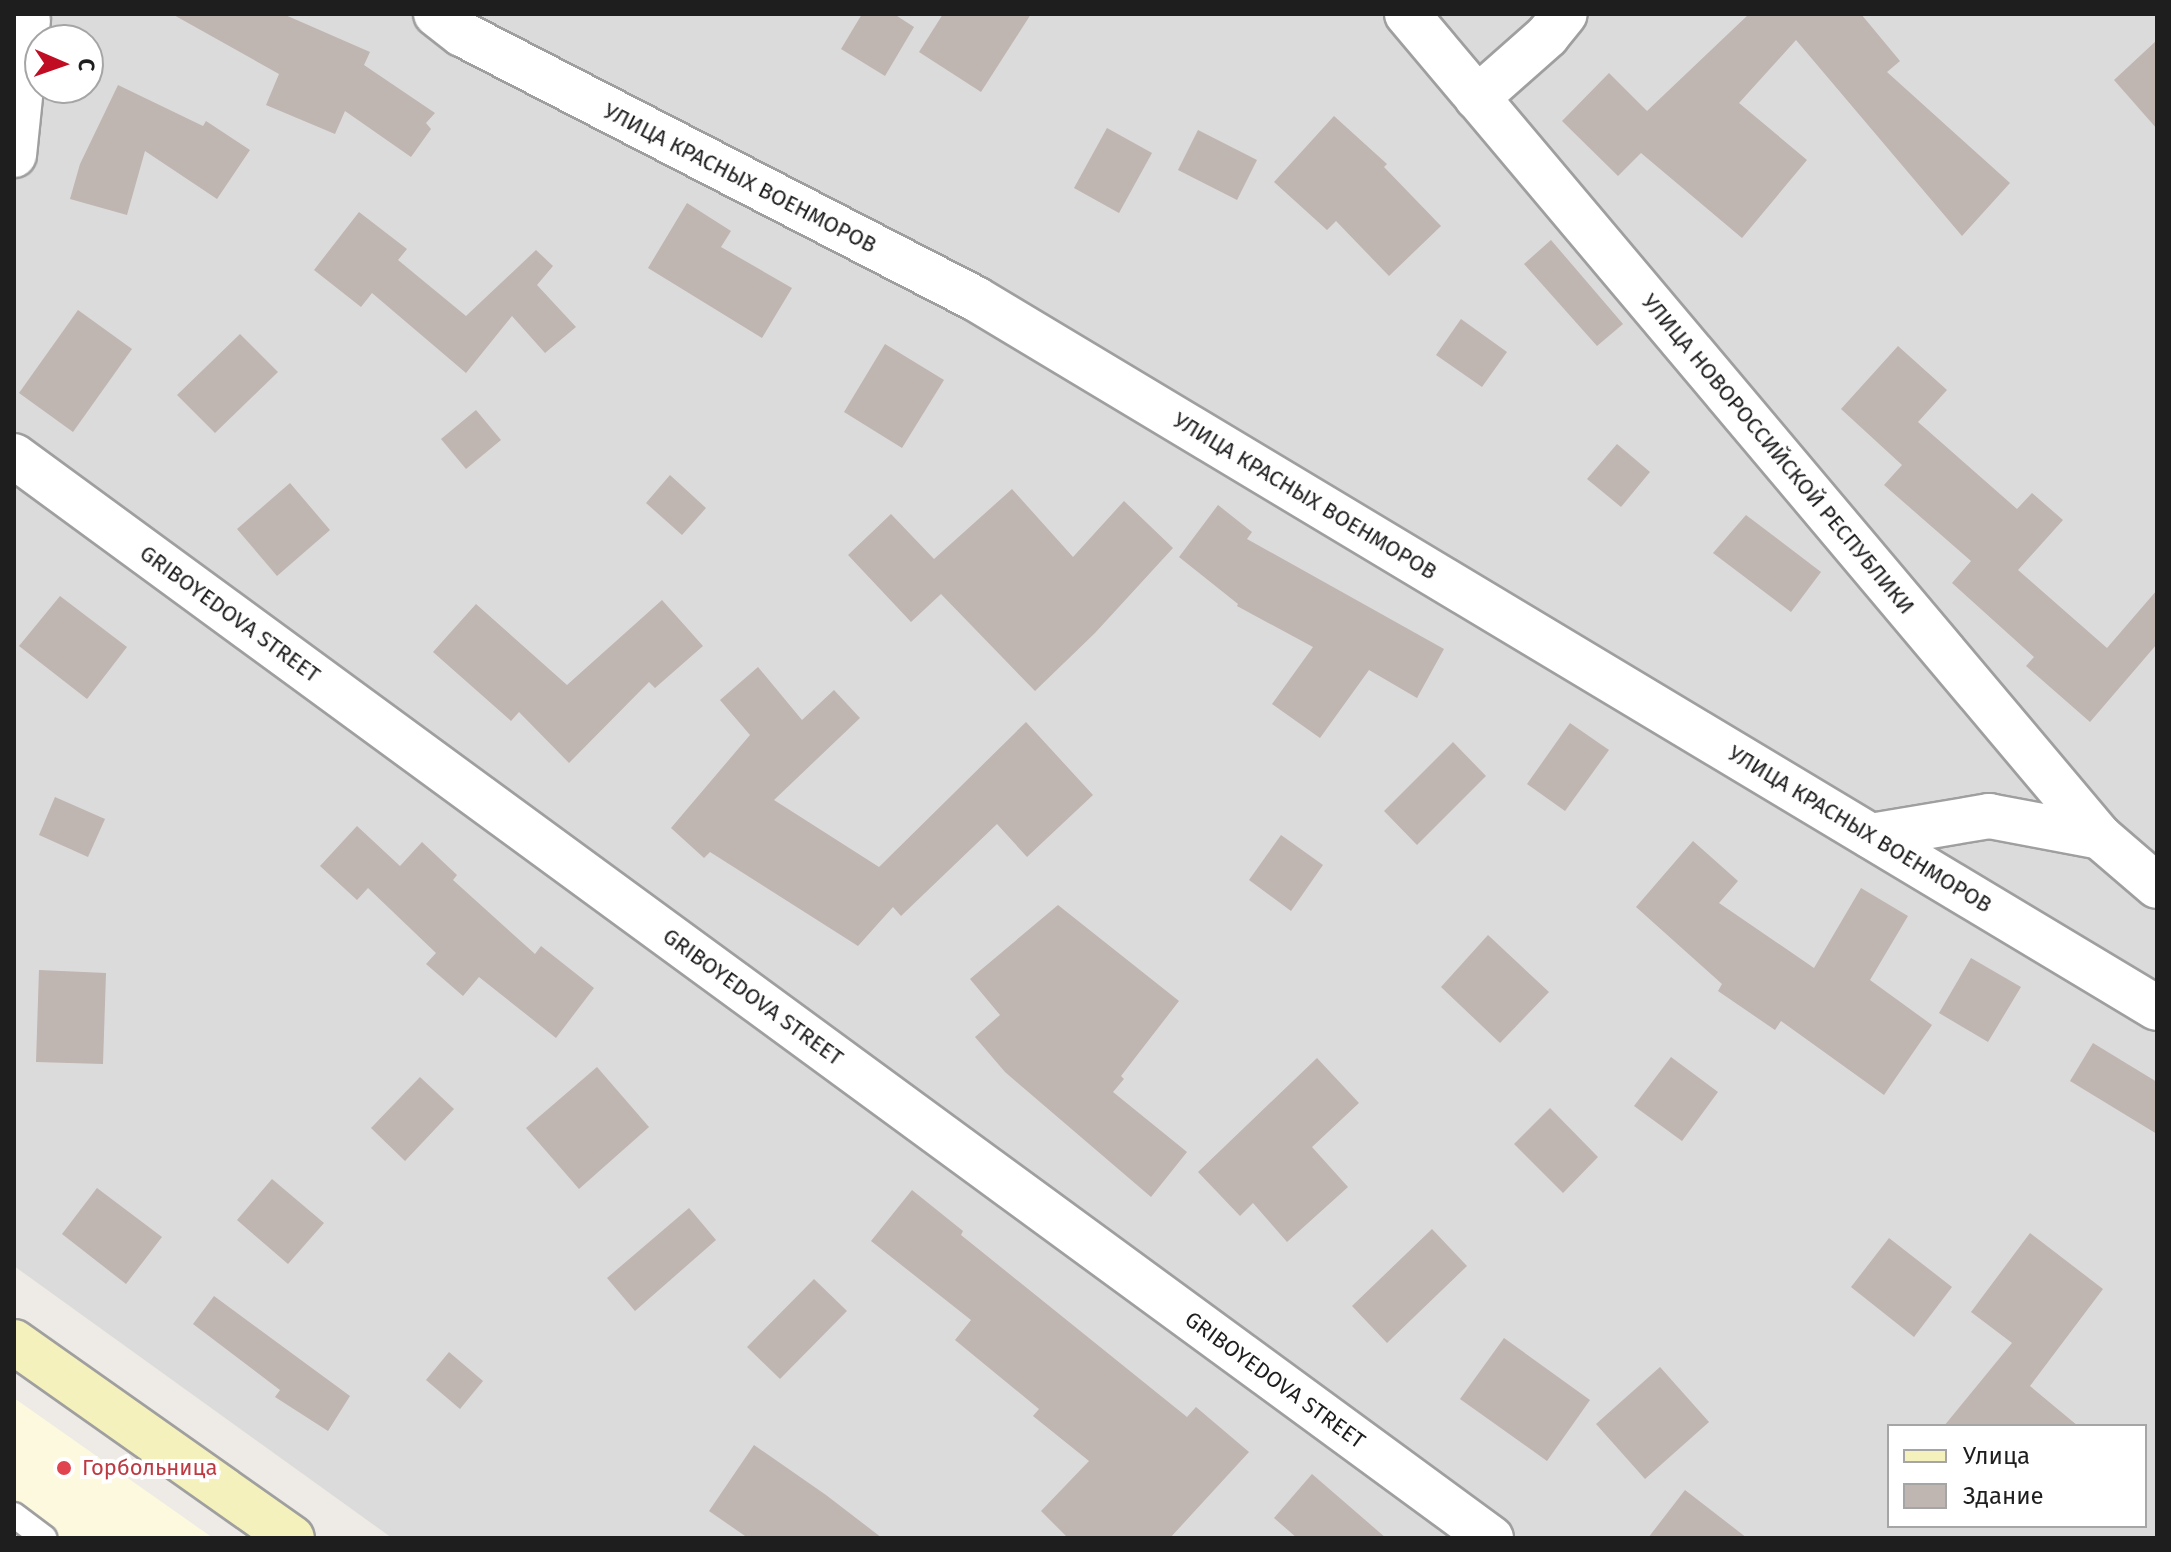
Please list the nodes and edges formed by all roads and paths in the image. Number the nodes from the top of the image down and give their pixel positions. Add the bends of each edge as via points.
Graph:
1 (436, 14) edge
2 (1407, 14) edge
3 (1565, 14) edge
4 (28, 20) dead end
5 (1477, 98) junction
6 (14, 155) edge
7 (15, 460) edge
8 (1871, 836) junction
9 (2100, 837) junction
10 (2157, 886) edge
11 (2157, 1008) edge
12 (14, 1342) edge
13 (14, 1515) edge
14 (44, 1538) edge
15 (292, 1538) edge
16 (1491, 1538) edge

1 - 8 street, УЛИЦА КРАСНЫХ ВОЕНМОРОВ via 462,34 976,299
2 - 5 street, УЛИЦА НОВОРОССИЙСКОЙ РЕСПУБЛИКИ
3 - 5 street
4 - 6 street
5 - 9 street, УЛИЦА НОВОРОССИЙСКОЙ РЕСПУБЛИКИ
7 - 16 street, GRIBOYEDOVA STREET
8 - 9 street via 1989,816
8 - 11 street, УЛИЦА КРАСНЫХ ВОЕНМОРОВ
9 - 10 street, УЛИЦА НОВОРОССИЙСКОЙ РЕСПУБЛИКИ
12 - 15 street
13 - 14 lane

